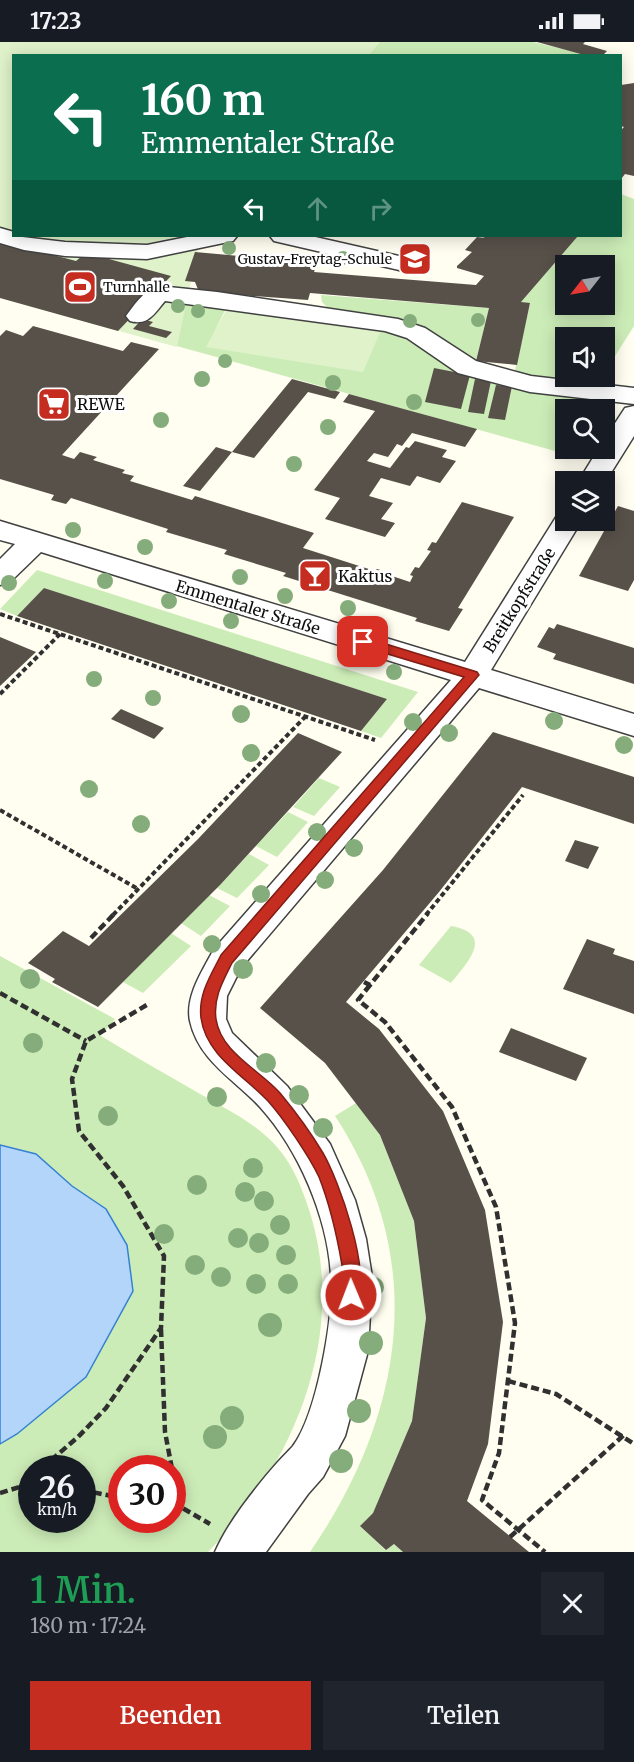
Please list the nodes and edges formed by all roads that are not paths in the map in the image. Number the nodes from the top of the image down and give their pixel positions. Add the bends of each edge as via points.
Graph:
1 (0, 235) edge
2 (220, 237) edge
3 (286, 237) edge
4 (412, 267) dead end
5 (139, 316) dead end
6 (634, 396) edge
7 (634, 414) edge
8 (599, 471) edge
9 (0, 530) edge
10 (561, 531) edge
11 (35, 542) junction
12 (0, 575) edge
13 (473, 675) junction
14 (634, 725) edge
15 (241, 1551) edge

1 - 2 street via 65,249 147,252
3 - 4 street
5 - 6 street via 159,293 389,324 416,333 467,367 530,384
7 - 8 street
9 - 11 street, Emmentaler Straße
10 - 13 street, Breitkopfstraße
11 - 12 street
11 - 13 street, Emmentaler Straße
13 - 14 street, Emmentaler Straße
13 - 15 street, Breitkopfstraße via 227,959 210,990 208,1019 216,1041 274,1097 327,1177 346,1239 352,1277 347,1351 322,1436 308,1462

